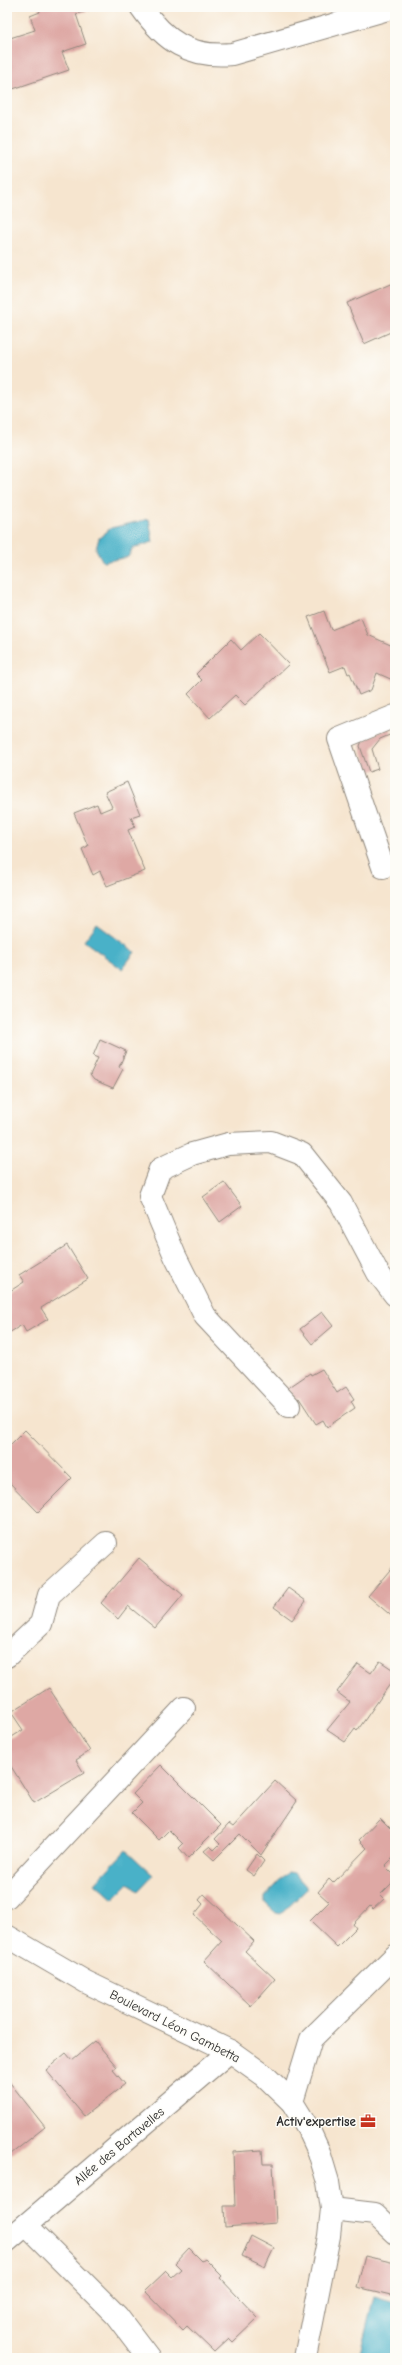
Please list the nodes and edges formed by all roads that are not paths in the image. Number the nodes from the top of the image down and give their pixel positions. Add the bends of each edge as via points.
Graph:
1 (141, 7) edge
2 (395, 7) edge
3 (395, 716) edge
4 (383, 867) dead end
5 (395, 1295) edge
6 (289, 1406) dead end
7 (106, 1543) dead end
8 (7, 1656) edge
9 (184, 1708) dead end
10 (7, 1897) edge
11 (7, 1936) edge
12 (395, 1956) edge
13 (230, 2051) junction
14 (292, 2102) junction
15 (332, 2209) junction
16 (26, 2225) junction
17 (395, 2233) edge
18 (7, 2241) edge
19 (149, 2358) edge
20 (305, 2358) edge

1 - 2 street via 154,24 181,47 215,55 232,54
3 - 4 street via 339,739
5 - 6 street via 378,1273 341,1203 302,1154 271,1142 228,1144 192,1154 160,1169 150,1196 175,1256 205,1316
7 - 8 street via 49,1595 41,1624
9 - 10 street
11 - 13 street, Boulevard Léon Gambetta via 86,1982
12 - 14 street via 311,2039
13 - 14 street, Boulevard Léon Gambetta via 265,2076
13 - 16 street, Allée des Bartavelles
14 - 15 street, Boulevard Léon Gambetta via 308,2128 318,2152 328,2182
15 - 17 street via 375,2214
15 - 20 street, Boulevard Léon Gambetta
16 - 18 street, Allée des Bartavelles
16 - 19 street via 117,2316

